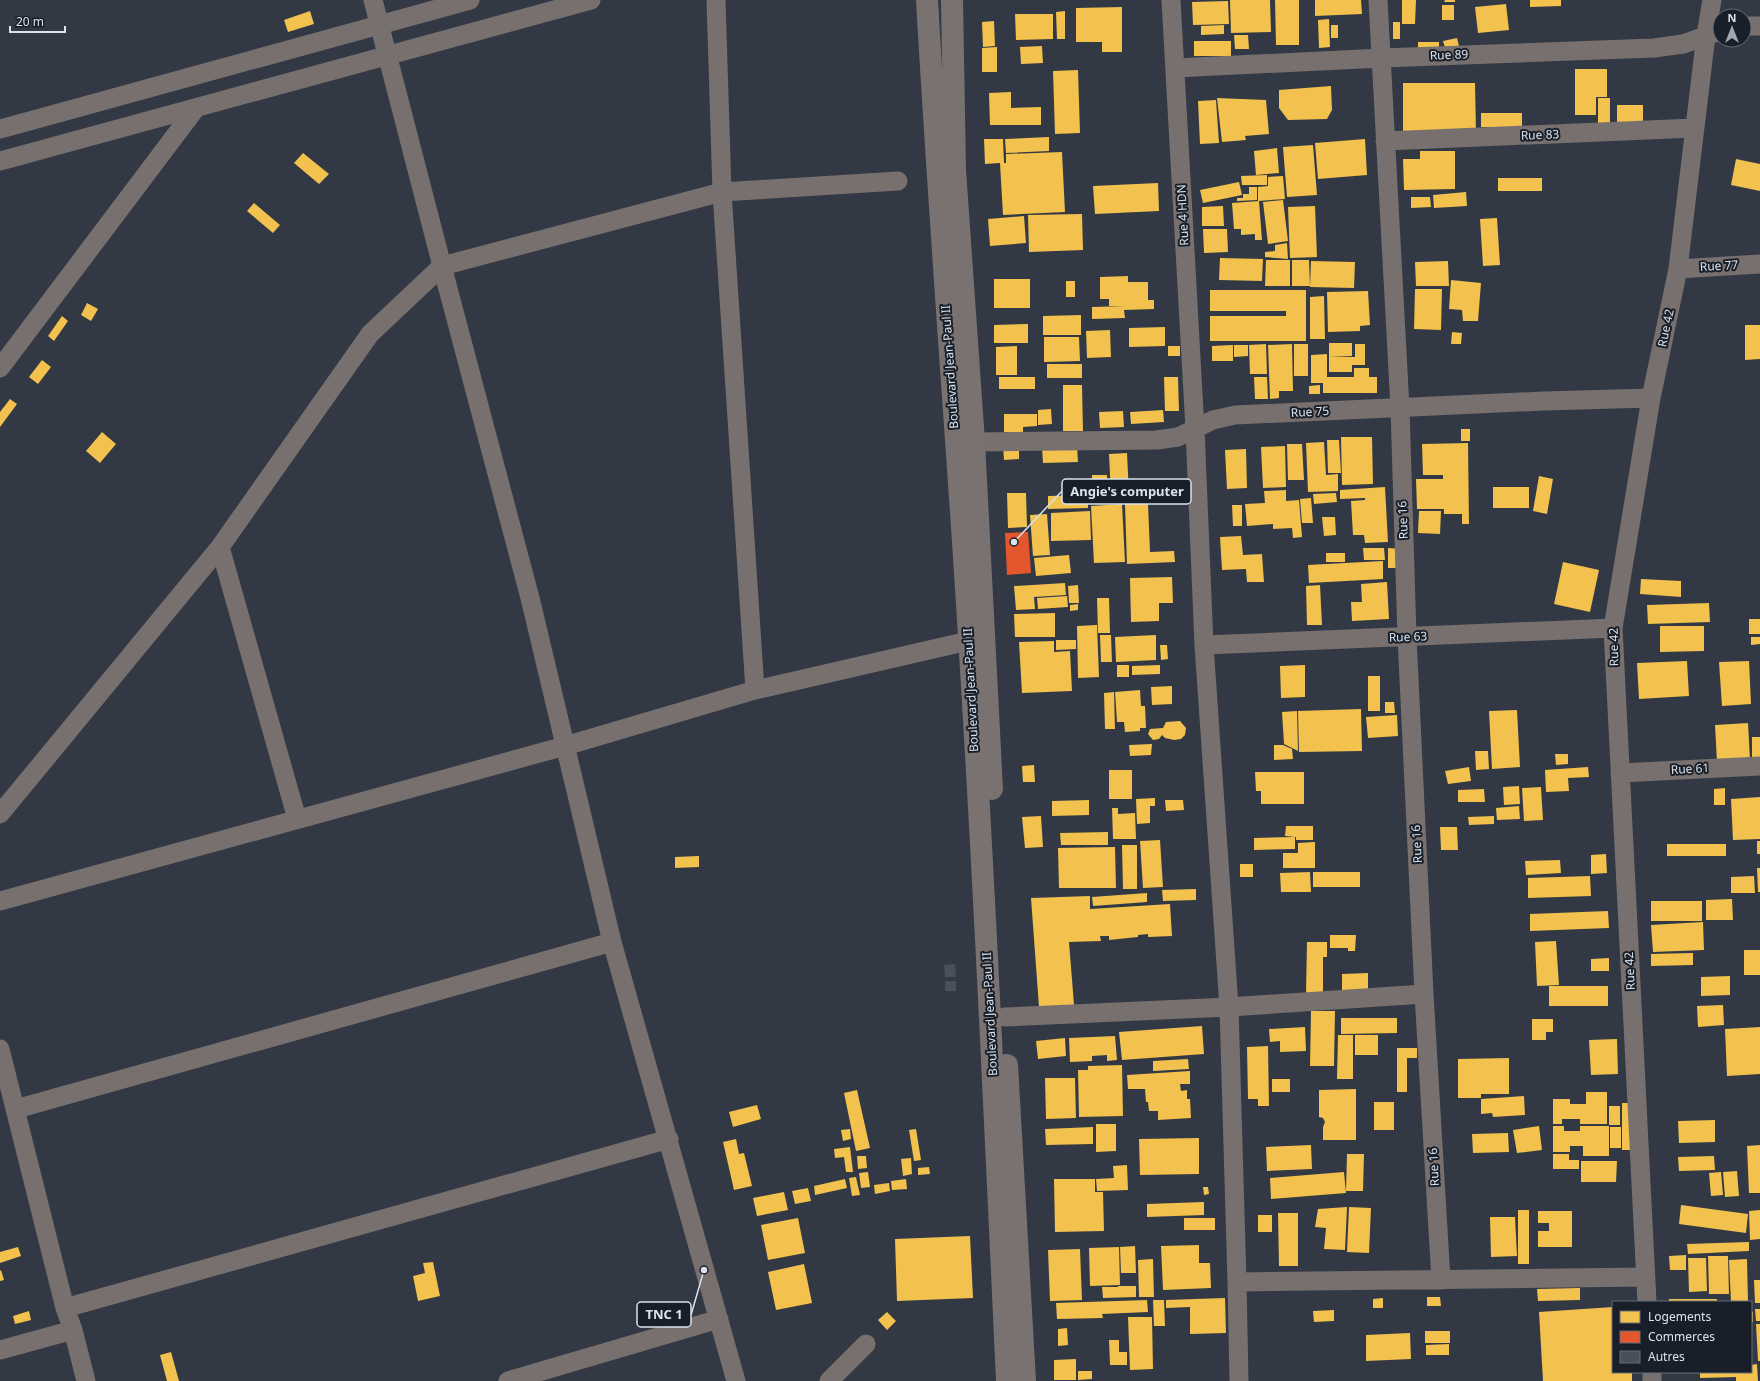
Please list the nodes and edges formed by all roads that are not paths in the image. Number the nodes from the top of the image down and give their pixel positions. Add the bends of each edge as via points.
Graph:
1 (373, 0) edge
2 (470, 0) edge
3 (591, 0) edge
4 (716, 0) edge
5 (927, 0) edge
6 (952, 0) edge
7 (1171, 0) edge
8 (1378, 0) edge
9 (380, 25) junction
10 (1712, 33) edge
11 (1712, 38) edge
12 (388, 55) junction
13 (1382, 58) junction
14 (1175, 68) junction
15 (196, 108) junction
16 (1694, 128) junction
17 (0, 129) edge
18 (1385, 141) junction
19 (0, 161) edge
20 (898, 181) dead end
21 (722, 192) junction
22 (1760, 264) edge
23 (442, 266) junction
24 (1678, 269) junction
25 (0, 368) edge
26 (1651, 398) junction
27 (1400, 408) junction
28 (1195, 429) junction
29 (974, 442) junction
30 (220, 547) junction
31 (1613, 628) junction
32 (1407, 637) junction
33 (968, 641) junction
34 (1204, 645) junction
35 (755, 690) junction
36 (565, 746) junction
37 (1760, 766) edge
38 (1620, 773) junction
39 (0, 814) edge
40 (297, 819) junction
41 (0, 901) edge
42 (612, 942) junction
43 (1424, 994) junction
44 (1229, 1007) junction
45 (1005, 1017) junction
46 (0, 1049) edge
47 (16, 1109) junction
48 (669, 1139) junction
49 (1645, 1277) junction
50 (1441, 1280) junction
51 (1237, 1282) junction
52 (1647, 1301) edge
53 (65, 1308) junction
54 (720, 1319) junction
55 (73, 1330) junction
56 (866, 1344) dead end
57 (0, 1350) edge
58 (86, 1381) edge
59 (508, 1381) edge
60 (736, 1381) edge
61 (828, 1381) edge
62 (1007, 1381) edge
63 (1025, 1381) edge
64 (1239, 1381) edge

1 - 9 street
2 - 9 street
3 - 12 street
4 - 21 street
5 - 33 main road, Boulevard Jean-Paul II
6 - 29 main road, Boulevard Jean-Paul II via 955,170
7 - 14 street, Rue 4 HDN
8 - 13 street, Rue 16
9 - 12 street
9 - 17 street
10 - 13 street, Rue 89 via 1683,44 1654,48
11 - 16 street, Rue 42
12 - 15 street
12 - 23 street
13 - 14 street, Rue 89
13 - 18 street, Rue 16
14 - 28 street, Rue 4 HDN
15 - 19 street
15 - 25 street
16 - 18 street, Rue 83
16 - 24 street, Rue 42
18 - 27 street, Rue 16
20 - 21 street
21 - 23 street
21 - 35 street
22 - 24 street, Rue 77
23 - 30 street via 370,334
23 - 36 street via 530,598
24 - 26 street, Rue 42
26 - 27 street, Rue 75
26 - 31 street, Rue 42
27 - 28 street, Rue 75 via 1235,415 1213,420
27 - 32 street, Rue 16
28 - 29 street, Rue 75 via 1178,438 1157,440
28 - 34 street, Rue 4 HDN
29 - 45 main road, Boulevard Jean-Paul II
30 - 39 street
30 - 40 street
31 - 32 street, Rue 63
31 - 38 street, Rue 42
32 - 34 street, Rue 63
32 - 43 street, Rue 16
33 - 35 street
33 - 62 main road, Boulevard Jean-Paul II via 985,920
34 - 44 street, Rue 4 HDN
35 - 36 street
36 - 40 street
36 - 42 street
37 - 38 street, Rue 61
38 - 49 street, Rue 42
40 - 41 street
42 - 47 street
42 - 48 street
43 - 44 street
43 - 50 street, Rue 16
44 - 45 street
44 - 51 street, Rue 4 HDN
45 - 63 main road, Boulevard Jean-Paul II
46 - 47 street
47 - 53 street
48 - 53 street
48 - 54 street
49 - 50 street
49 - 52 street, Rue 42
50 - 51 street
51 - 64 street, Rue 4 HDN
53 - 55 street
54 - 59 street
54 - 60 street
55 - 57 street
55 - 58 street
56 - 61 street

